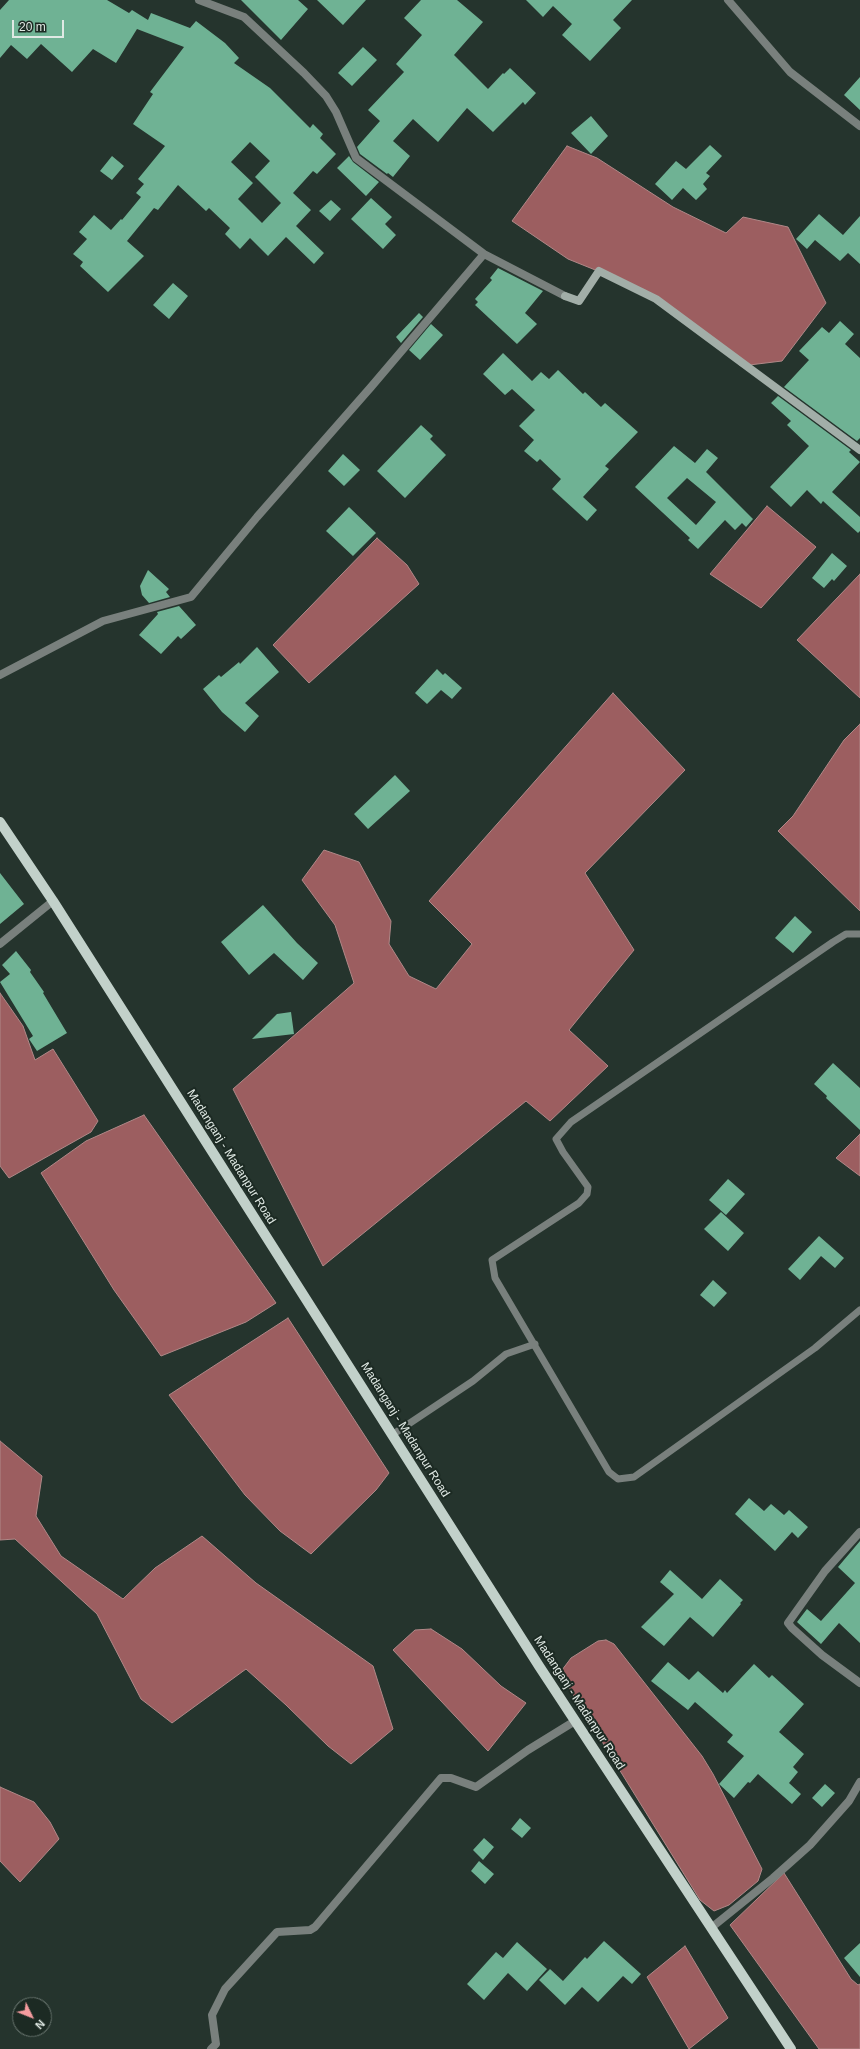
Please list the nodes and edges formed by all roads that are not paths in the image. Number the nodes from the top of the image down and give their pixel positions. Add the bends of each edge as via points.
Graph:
1 (199, 0) edge
2 (728, 0) edge
3 (860, 126) edge
4 (484, 254) junction
5 (860, 450) edge
6 (0, 675) edge
7 (0, 822) edge
8 (53, 901) junction
9 (860, 934) edge
10 (0, 944) edge
11 (860, 1310) edge
12 (535, 1344) junction
13 (392, 1435) junction
14 (860, 1532) edge
15 (860, 1683) edge
16 (575, 1721) junction
17 (860, 1782) edge
18 (711, 1928) junction
19 (211, 2049) edge
20 (791, 2049) edge

1 - 4 street via 244,16 326,96 336,112 356,158
2 - 3 street via 790,72
4 - 5 street via 579,301 599,271 656,298
4 - 6 street via 371,388 256,517 191,597 103,621
7 - 8 main road, Madanganj - Madanpur Road
8 - 10 street
8 - 13 main road, Madanganj - Madanpur Road
9 - 12 lane via 846,934 833,942 570,1122 556,1139 588,1187 587,1194 579,1203 492,1260 495,1278
11 - 12 lane via 816,1348 634,1477 618,1479 609,1472
12 - 13 lane via 506,1354 473,1381
13 - 16 main road, Madanganj - Madanpur Road
14 - 15 street via 825,1571 788,1623 822,1655
16 - 18 main road, Madanganj - Madanpur Road
16 - 19 street via 476,1787 451,1778 441,1778 315,1927 310,1930 277,1932 225,1989 212,2015 216,2044
17 - 18 street via 849,1801 810,1845
18 - 20 main road, Madanganj - Madanpur Road

